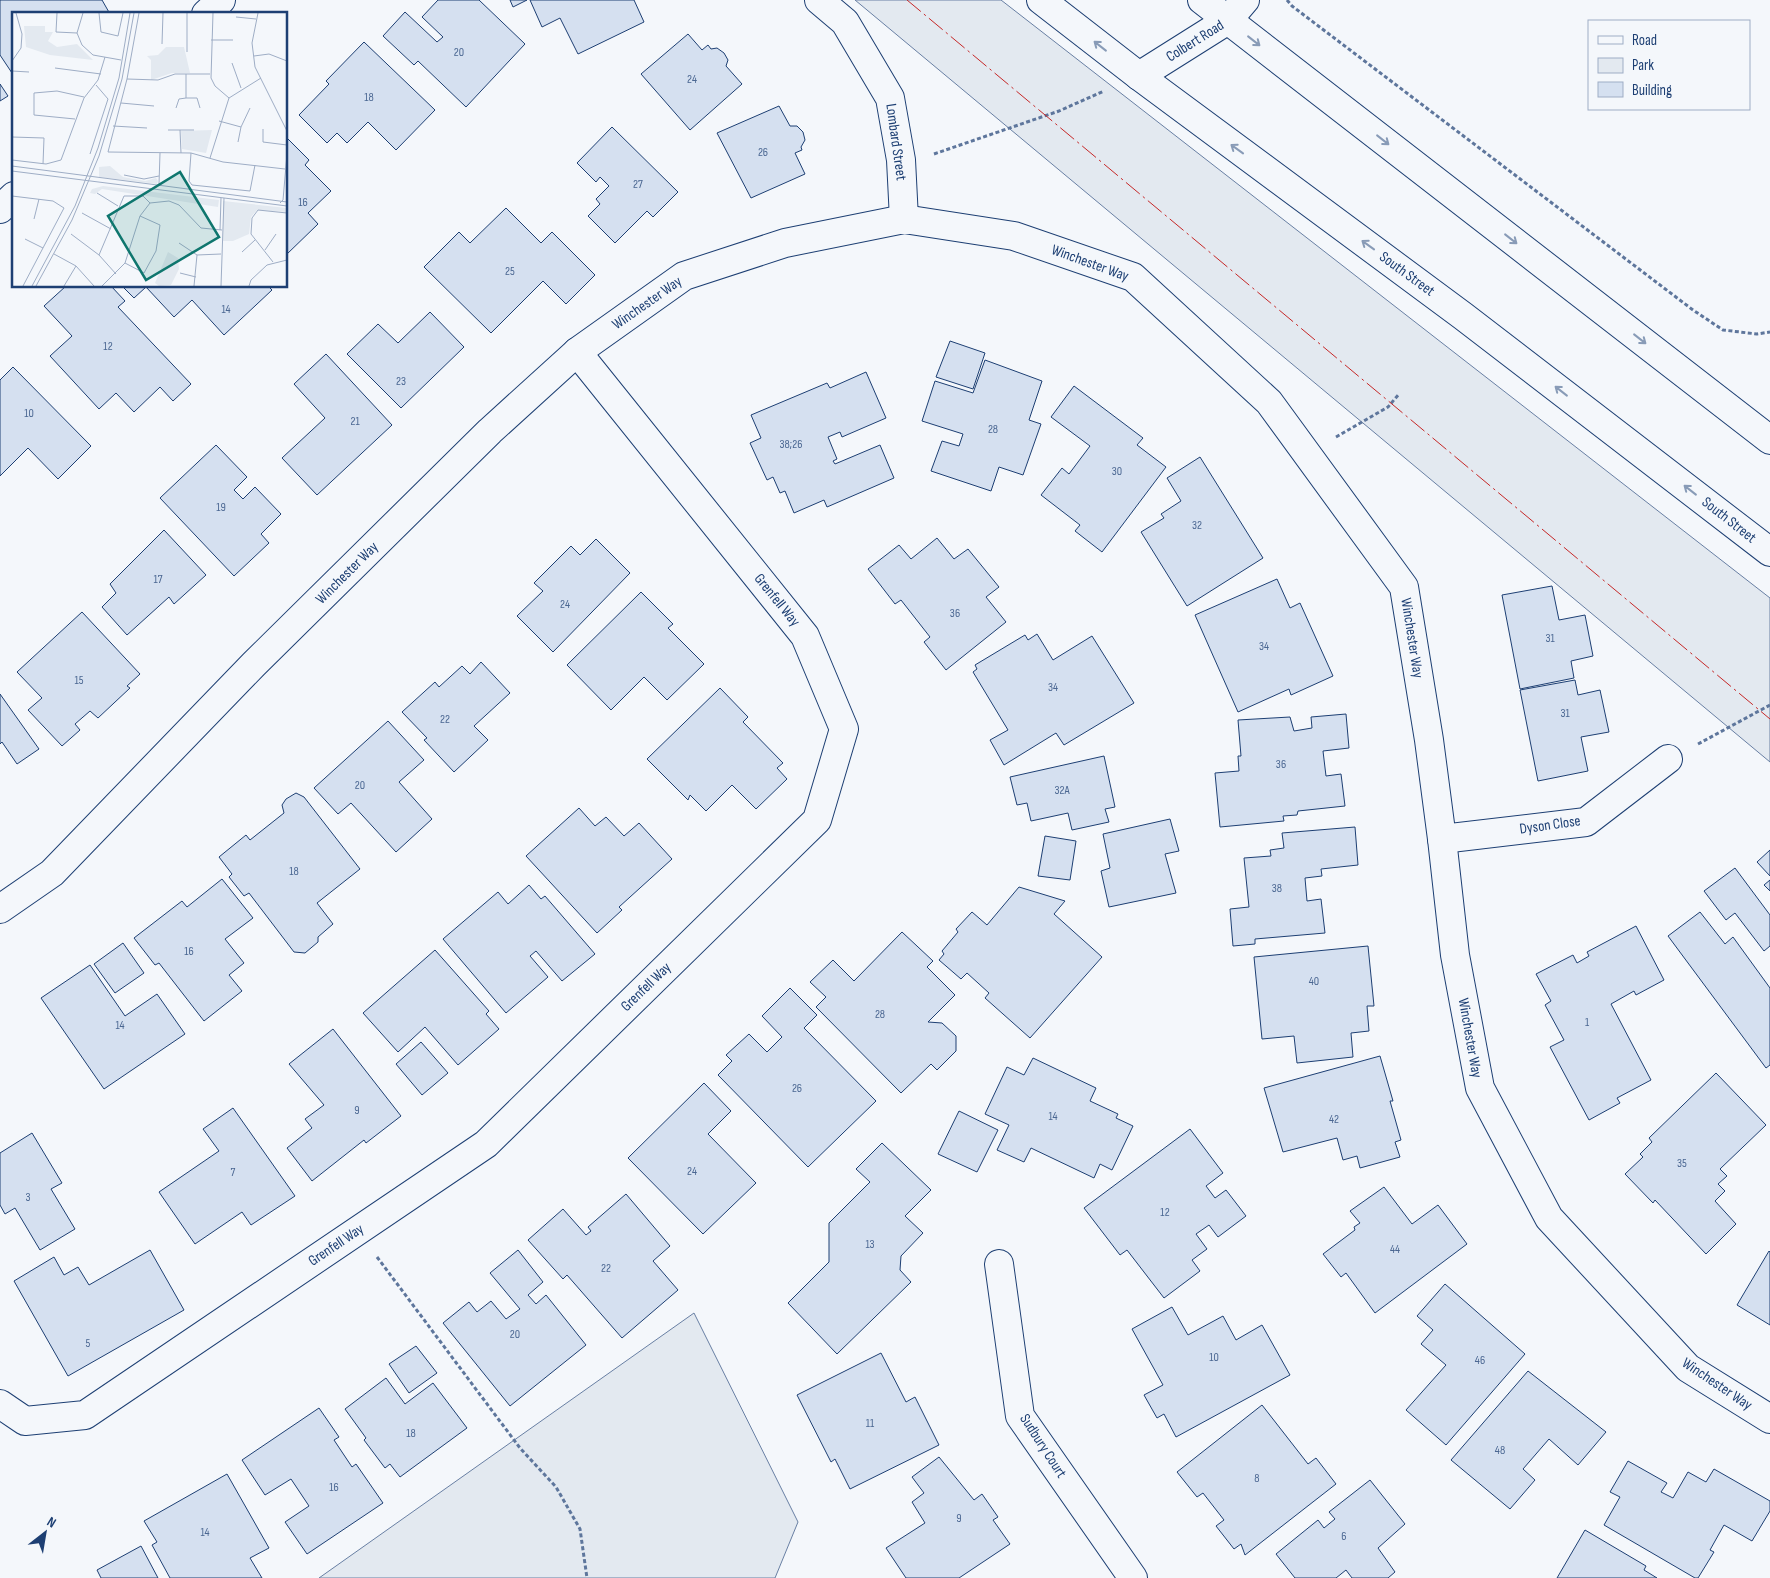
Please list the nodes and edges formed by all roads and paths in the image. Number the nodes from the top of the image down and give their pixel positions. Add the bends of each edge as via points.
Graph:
1 (221, 0) edge
2 (819, 0) edge
3 (1041, 0) edge
4 (1202, 0) edge
5 (1245, 0) edge
6 (1287, 0) edge
7 (208, 12) edge
8 (1228, 20) junction
9 (1139, 76) junction
10 (901, 160) junction
11 (12, 198) edge
12 (0, 209) edge
13 (904, 219) junction
14 (1770, 332) edge
15 (577, 352) junction
16 (1399, 394) dead end
17 (1770, 440) edge
18 (1306, 454) junction
19 (1770, 552) edge
20 (1770, 705) edge
21 (1668, 760) joint
22 (1442, 839) junction
23 (0, 909) edge
24 (357, 1231) junction
25 (999, 1264) dead end
26 (0, 1404) edge
27 (1770, 1419) edge
28 (587, 1578) edge
29 (1133, 1578) edge

1 - 7 main road
2 - 10 main road, Lombard Street via 845,22 890,98
9 -> 3 main road, South Street
4 - 8 main road
5 - 8 main road, Colbert Road
6 - 14 path via 1723,330 1757,334
8 - 9 main road, Colbert Road
8 -> 17 main road
9 - 10 path via 1059,112 921,158
19 -> 9 main road, South Street via 1463,316
10 - 13 main road, Lombard Street
11 - 12 main road
13 - 15 main road, Winchester Way via 785,243 684,276
13 - 18 main road, Winchester Way via 1014,236 1133,277 1269,402
15 - 23 main road, Winchester Way via 490,431 261,657 52,873
15 - 24 main road, Grenfell Way via 805,636 844,728 817,820 486,1144
16 - 18 path via 1388,407
18 - 22 main road, Winchester Way via 1404,587
20 - 21 path
21 - 22 main road, Dyson Close via 1586,822
22 - 27 main road, Winchester Way via 1455,955 1480,1088 1549,1218 1688,1368
24 - 26 main road, Grenfell Way via 85,1415 25,1421
24 - 28 path via 520,1448 556,1487 580,1529
25 - 29 main road, Sudbury Court via 1020,1416

